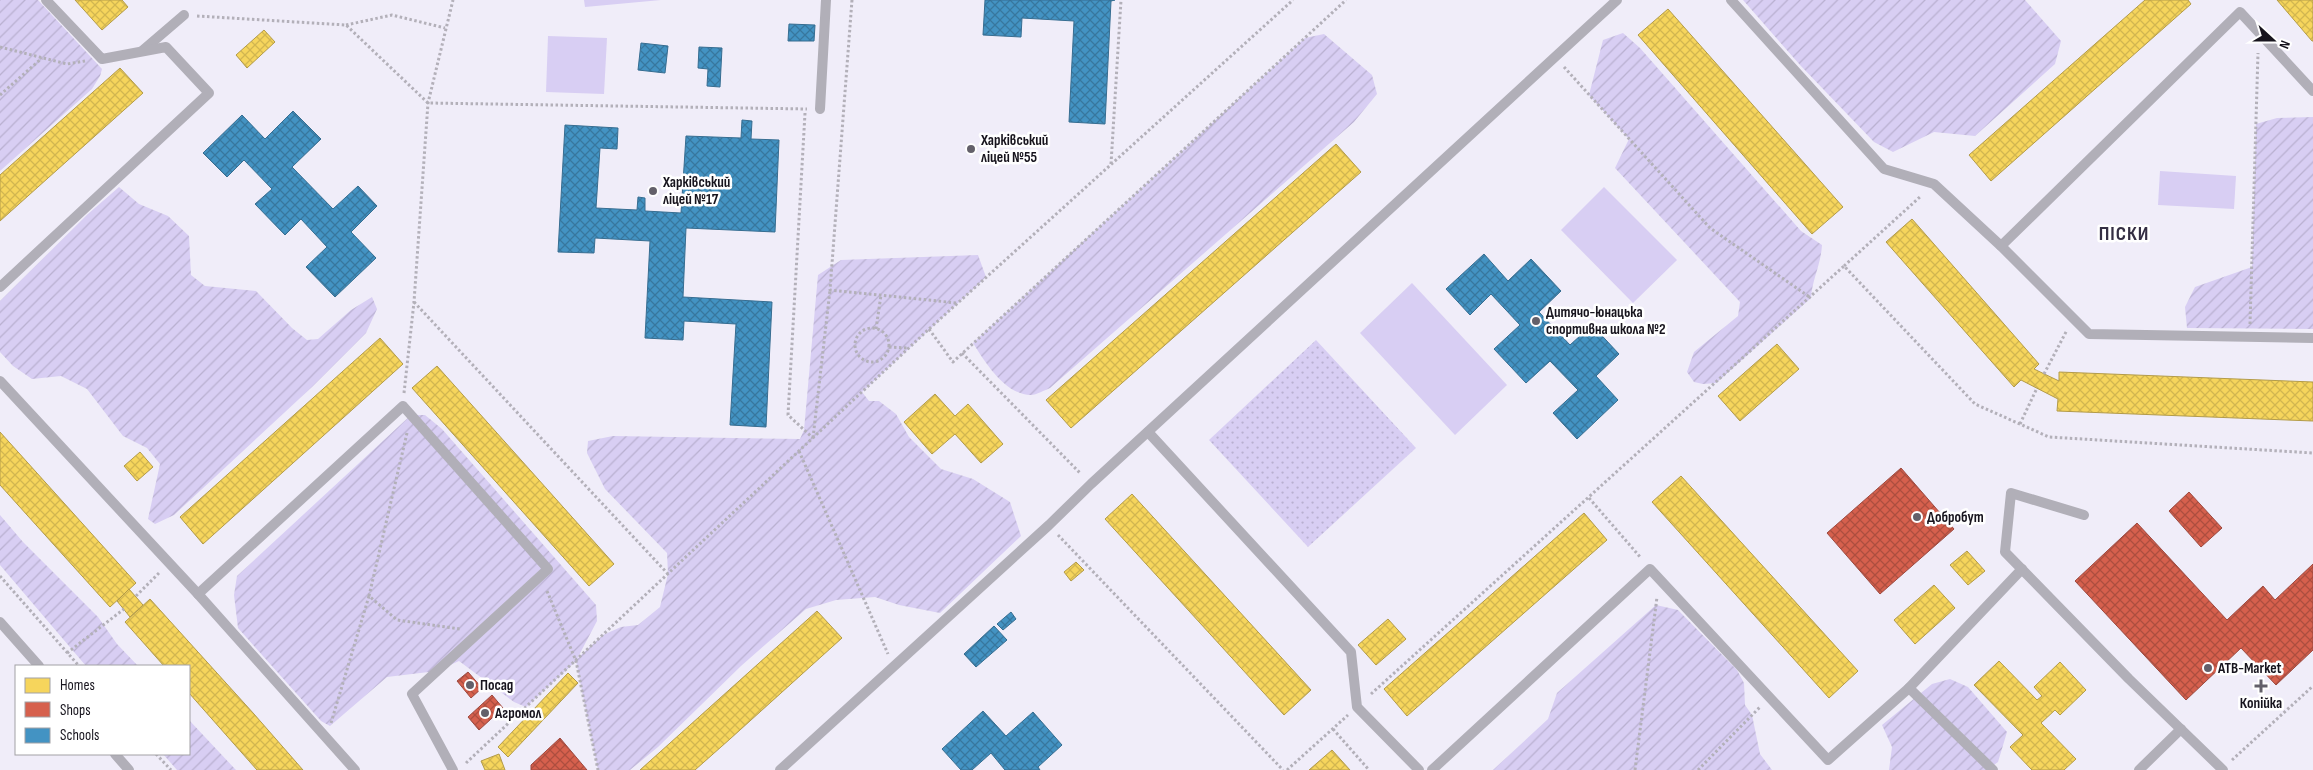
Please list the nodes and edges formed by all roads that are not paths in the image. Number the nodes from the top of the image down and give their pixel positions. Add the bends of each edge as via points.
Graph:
1 (46, 0) edge
2 (826, 0) edge
3 (1617, 0) edge
4 (1731, 0) edge
5 (184, 16) road end
6 (141, 51) junction
7 (2313, 91) edge
8 (820, 109) road end
9 (2001, 246) junction
10 (0, 287) edge
11 (2313, 338) edge
12 (0, 381) edge
13 (1148, 432) junction
14 (2084, 515) dead end
15 (2022, 569) junction
16 (198, 594) junction
17 (0, 622) edge
18 (38, 665) edge
19 (1909, 688) junction
20 (2181, 729) junction
21 (116, 755) edge
22 (2223, 769) edge
23 (129, 770) edge
24 (355, 770) edge
25 (453, 770) edge
26 (780, 770) edge
27 (1419, 770) edge
28 (1432, 770) edge
29 (1993, 770) edge
30 (2139, 770) edge

1 - 6 lane via 102,58
2 - 8 lane
3 - 13 lane
4 - 9 lane via 1884,169 1934,184
5 - 6 lane
6 - 10 lane via 166,47 209,93
7 - 9 lane via 2240,12
9 - 11 lane via 2089,334
12 - 16 lane
13 - 26 lane
13 - 27 lane via 1351,652 1357,707
14 - 15 lane via 2011,493 2005,552
15 - 19 lane
15 - 20 lane
16 - 24 lane
16 - 25 lane via 403,406 548,569 412,694
17 - 18 lane
19 - 28 lane via 1828,760 1650,569
19 - 29 lane
20 - 22 lane
20 - 30 lane
21 - 23 lane

